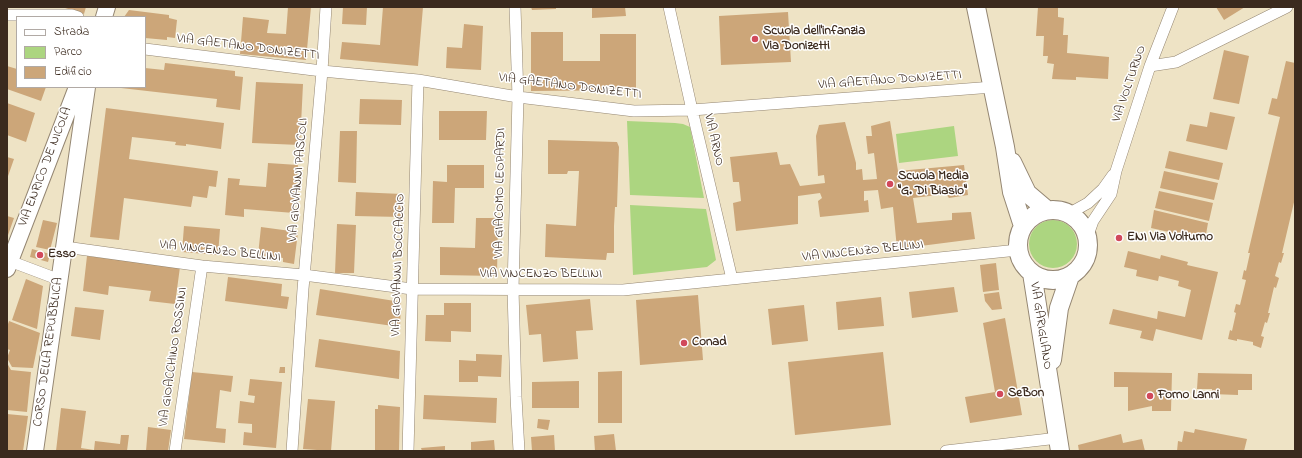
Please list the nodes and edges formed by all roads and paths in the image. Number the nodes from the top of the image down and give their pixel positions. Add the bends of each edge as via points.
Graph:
1 (326, 7) edge
2 (515, 7) edge
3 (669, 7) edge
4 (976, 7) edge
5 (988, 7) edge
6 (1173, 7) edge
7 (1287, 7) edge
8 (7, 15) edge
9 (75, 16) edge
10 (146, 49) edge
11 (1150, 66) junction
12 (322, 71) junction
13 (418, 80) junction
14 (993, 87) junction
15 (77, 88) edge
16 (87, 88) edge
17 (518, 97) junction
18 (692, 110) junction
19 (61, 129) junction
20 (81, 133) junction
21 (1005, 147) junction
22 (1116, 171) junction
23 (1047, 210) junction
24 (1070, 213) junction
25 (1023, 226) junction
26 (1088, 235) junction
27 (64, 246) junction
28 (1018, 250) junction
29 (8, 264) edge
30 (202, 266) junction
31 (1032, 273) junction
32 (304, 275) junction
33 (1070, 276) junction
34 (732, 279) junction
35 (60, 280) junction
36 (412, 289) junction
37 (513, 289) junction
38 (1049, 378) junction
39 (1059, 445) edge
40 (35, 451) edge
41 (175, 451) edge
42 (292, 451) edge
43 (408, 451) edge
44 (520, 451) edge
45 (946, 451) edge

1 - 12 street, VIA GIOVANNI PASCOLI
2 - 17 street, VIA GIACOMO LEOPARDI
3 - 18 street, VIA ARNO
4 - 14 main road
5 - 14 main road
6 - 11 street, VIA VOLTURNO
7 - 11 street via 1176,62
8 - 9 street
10 - 12 street, VIA GAETANO DONIZETTI
11 - 22 street, VIA VOLTURNO
12 - 13 street, VIA GAETANO DONIZETTI
12 - 32 street, VIA GIOVANNI PASCOLI
13 - 17 street, VIA GAETANO DONIZETTI
13 - 36 street, VIA GIOVANNI BOCCACCIO
14 - 18 street, VIA GAETANO DONIZETTI
14 - 21 main road
15 - 19 main road, VIA ENRICO DE NICOLA
16 - 20 main road, CORSO DELLA REPUBBLICA
17 - 18 street, VIA GAETANO DONIZETTI via 634,110
17 - 37 street, VIA GIACOMO LEOPARDI
18 - 34 street, VIA ARNO
19 - 20 main road
19 - 29 main road, VIA ENRICO DE NICOLA
20 - 27 main road, CORSO DELLA REPUBBLICA
21 - 23 main road via 1028,193
21 - 25 main road via 1012,192
22 - 24 street, VIA VOLTURNO via 1103,190
22 - 26 street, VIA VOLTURNO via 1112,194 1093,221
23 - 24 main road via 1059,209
23 - 25 main road via 1033,215
24 - 26 main road via 1081,222
25 - 28 main road
26 - 33 main road, VIA GARIGLIANO via 1086,259 1077,272
27 - 30 street, VIA VINCENZO BELLINI
27 - 35 main road, CORSO DELLA REPUBBLICA
28 - 31 main road, VIA GARIGLIANO via 1023,263
28 - 34 street, VIA VINCENZO BELLINI
29 - 35 street
30 - 32 street, VIA VINCENZO BELLINI
30 - 41 street, VIA GIOACCHINO ROSSINI
31 - 33 main road, VIA GARIGLIANO via 1050,280
31 - 38 main road, VIA GARIGLIANO
32 - 36 street, VIA VINCENZO BELLINI
32 - 42 street, VIA GIOVANNI PASCOLI
33 - 38 main road, VIA GARIGLIANO via 1059,308
34 - 37 street, VIA VINCENZO BELLINI via 623,290
35 - 40 main road, CORSO DELLA REPUBBLICA
36 - 37 street, VIA VINCENZO BELLINI
36 - 43 street, VIA GIOVANNI BOCCACCIO
37 - 44 street, VIA GIACOMO LEOPARDI
38 - 39 main road, VIA GARIGLIANO
39 - 45 street

